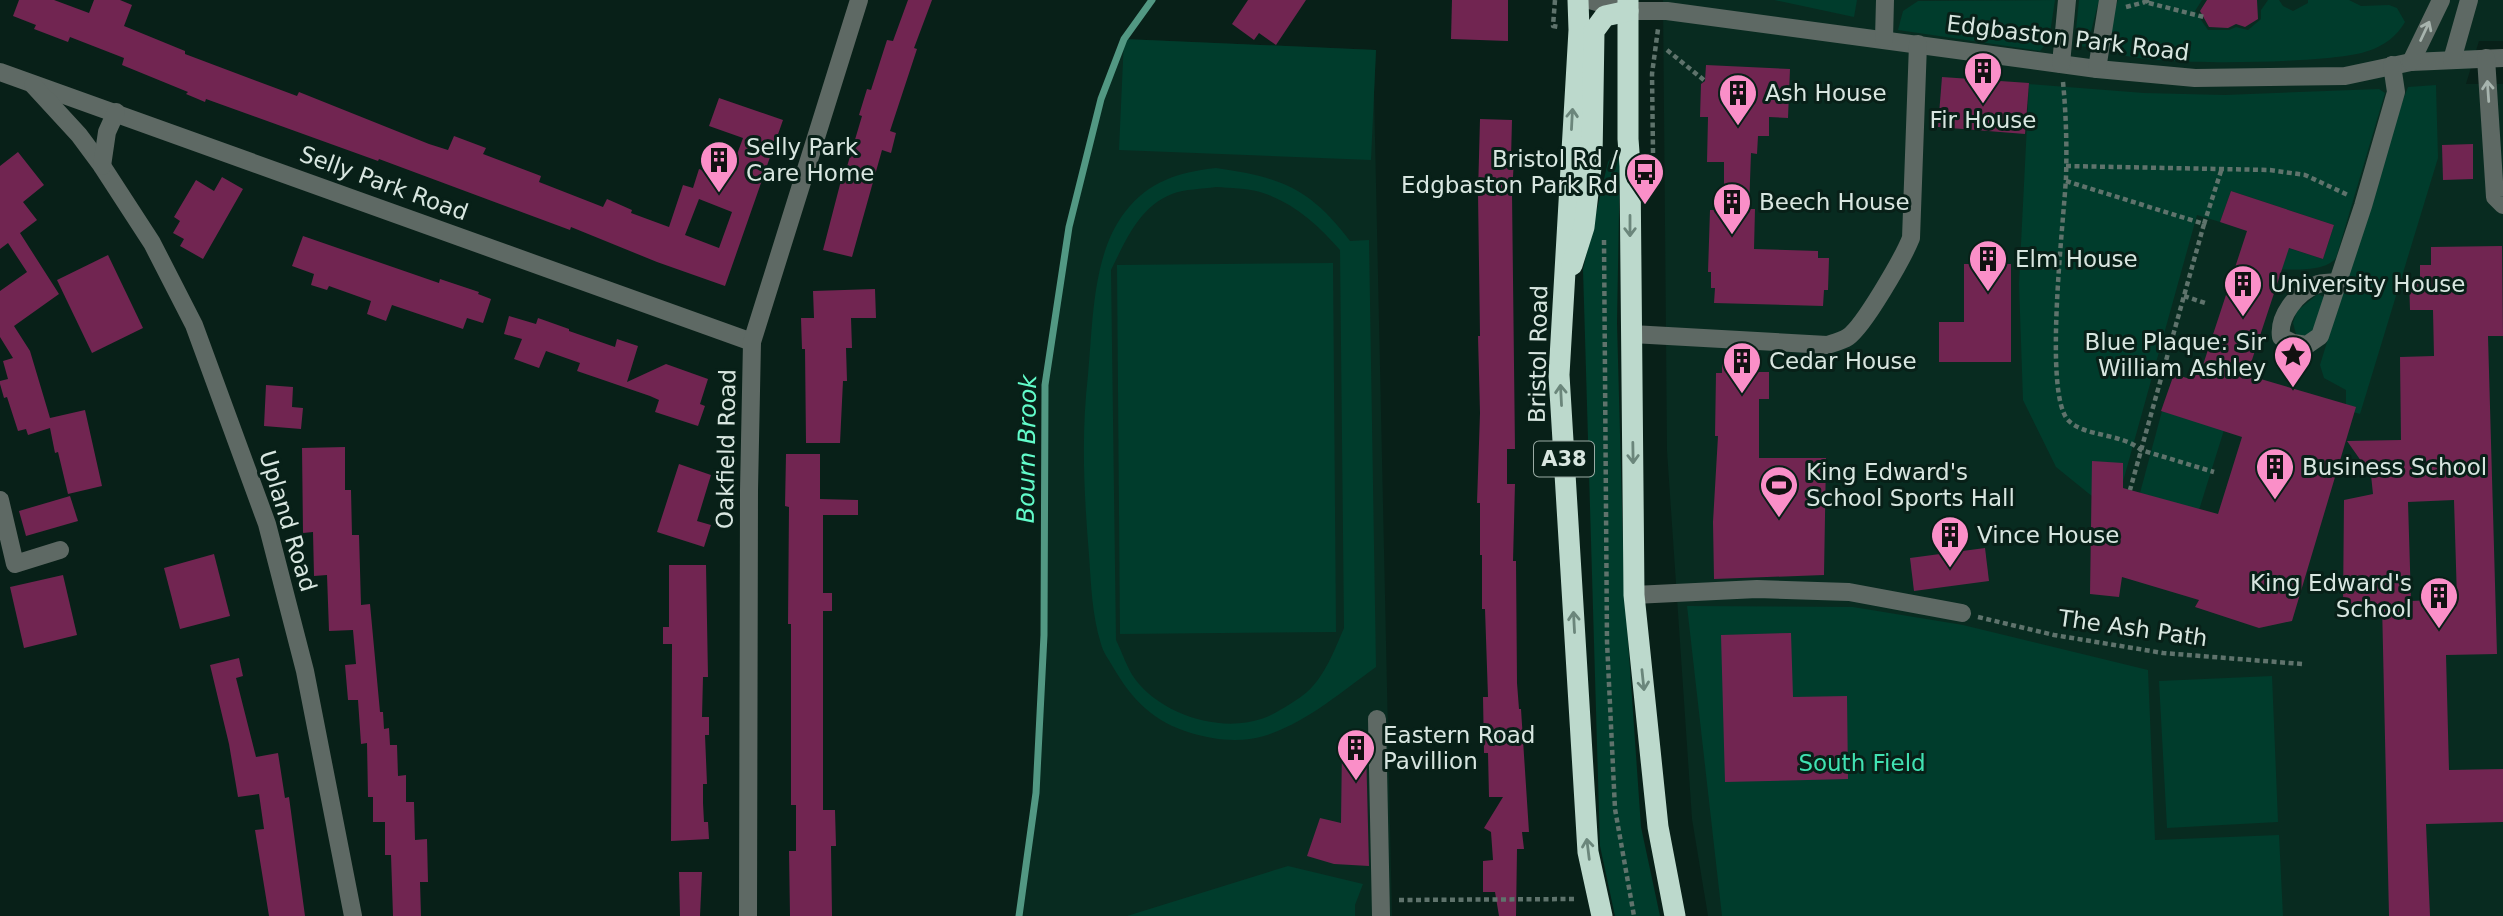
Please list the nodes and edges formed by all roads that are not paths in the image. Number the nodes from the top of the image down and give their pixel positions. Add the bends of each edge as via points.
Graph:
1 (859, 0) edge
2 (1578, 0) edge
3 (1590, 0) edge
4 (1885, 0) edge
5 (2067, 0) edge
6 (2108, 0) edge
7 (2441, 0) edge
8 (2469, 0) edge
9 (1628, 5) edge
10 (1884, 40) junction
11 (1918, 44) junction
12 (2495, 58) edge
13 (2452, 60) junction
14 (2411, 62) junction
15 (2061, 64) junction
16 (2392, 65) junction
17 (2097, 69) junction
18 (0, 72) edge
19 (33, 85) junction
20 (116, 112) junction
21 (102, 166) junction
22 (2503, 205) edge
23 (2338, 282) dead end
24 (1564, 289) junction
25 (1632, 334) junction
26 (752, 342) junction
27 (0, 500) edge
28 (60, 550) dead end
29 (1634, 595) junction
30 (1962, 613) road end
31 (1377, 719) dead end
32 (1380, 908) edge
33 (353, 916) edge
34 (748, 916) edge
35 (1602, 916) edge
36 (1675, 916) edge

1 - 26 street, Oakfield Road
24 -> 2 highway, Bristol Road / A38
3 - 9 street, Edgbaston Park Road
4 - 10 street
5 - 15 street
6 - 17 street
14 -> 7 street
8 - 13 street
9 - 10 street, Edgbaston Park Road
9 - 24 highway via 1605,16 1594,31 1592,159 1584,228
9 -> 25 highway
10 - 11 street, Edgbaston Park Road
11 - 15 street, Edgbaston Park Road
11 - 25 street via 1911,237 1872,307 1848,337 1827,345
12 - 13 street, Edgbaston Park Road
22 -> 12 street via 2495,197
13 - 14 street, Edgbaston Park Road
14 - 16 street, Edgbaston Park Road
15 - 17 street, Edgbaston Park Road
16 - 17 street, Edgbaston Park Road via 2345,76 2282,77 2195,78
16 - 23 street via 2396,92
18 - 19 street, Selly Park Road
19 - 20 street, Selly Park Road
19 - 21 street, Upland Road
20 - 21 street via 107,132
20 - 26 street, Selly Park Road
21 - 33 street, Upland Road via 152,243 194,325 267,524 305,671
35 -> 24 highway, Bristol Road / A38 via 1588,852 1559,375
25 -> 29 highway
26 - 34 street, Oakfield Road
27 - 28 street via 15,564
29 - 30 street via 1757,589 1849,592
29 -> 36 highway via 1658,827
31 - 32 street

